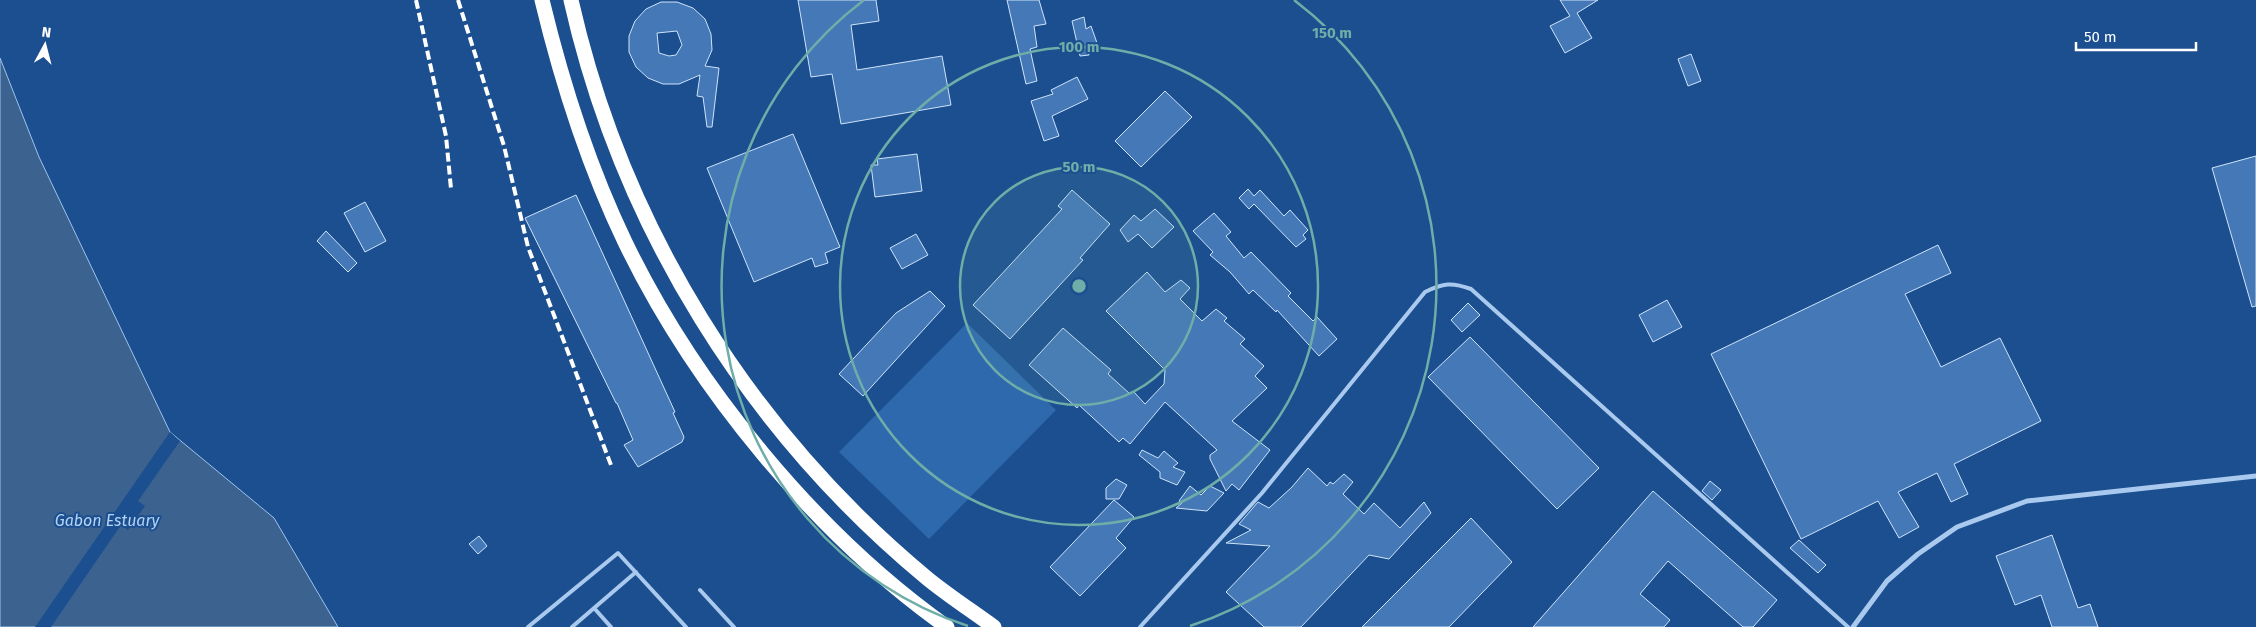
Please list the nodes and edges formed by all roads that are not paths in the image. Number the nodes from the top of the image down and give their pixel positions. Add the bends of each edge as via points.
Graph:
1 (542, 0) edge
2 (571, 0) edge
3 (2256, 476) edge
4 (636, 572) junction
5 (700, 590) dead end
6 (594, 608) junction
7 (528, 627) edge
8 (572, 627) edge
9 (611, 627) edge
10 (686, 627) edge
11 (734, 627) edge
12 (947, 627) edge
13 (994, 627) edge
14 (1140, 627) edge
15 (1848, 627) edge
16 (1853, 627) edge

1 - 12 highway via 567,91 604,196 658,304 692,359 799,496 875,571
2 - 13 highway via 608,128 635,196 672,271 723,355 789,442 837,495 929,580
3 - 16 street via 2027,501 1957,527 1918,554 1888,581
4 - 6 lane
4 - 7 lane via 618,553
4 - 10 lane
5 - 11 lane
6 - 8 lane
6 - 9 lane
14 - 15 lane via 1262,493 1425,292 1442,284 1455,284 1471,289

